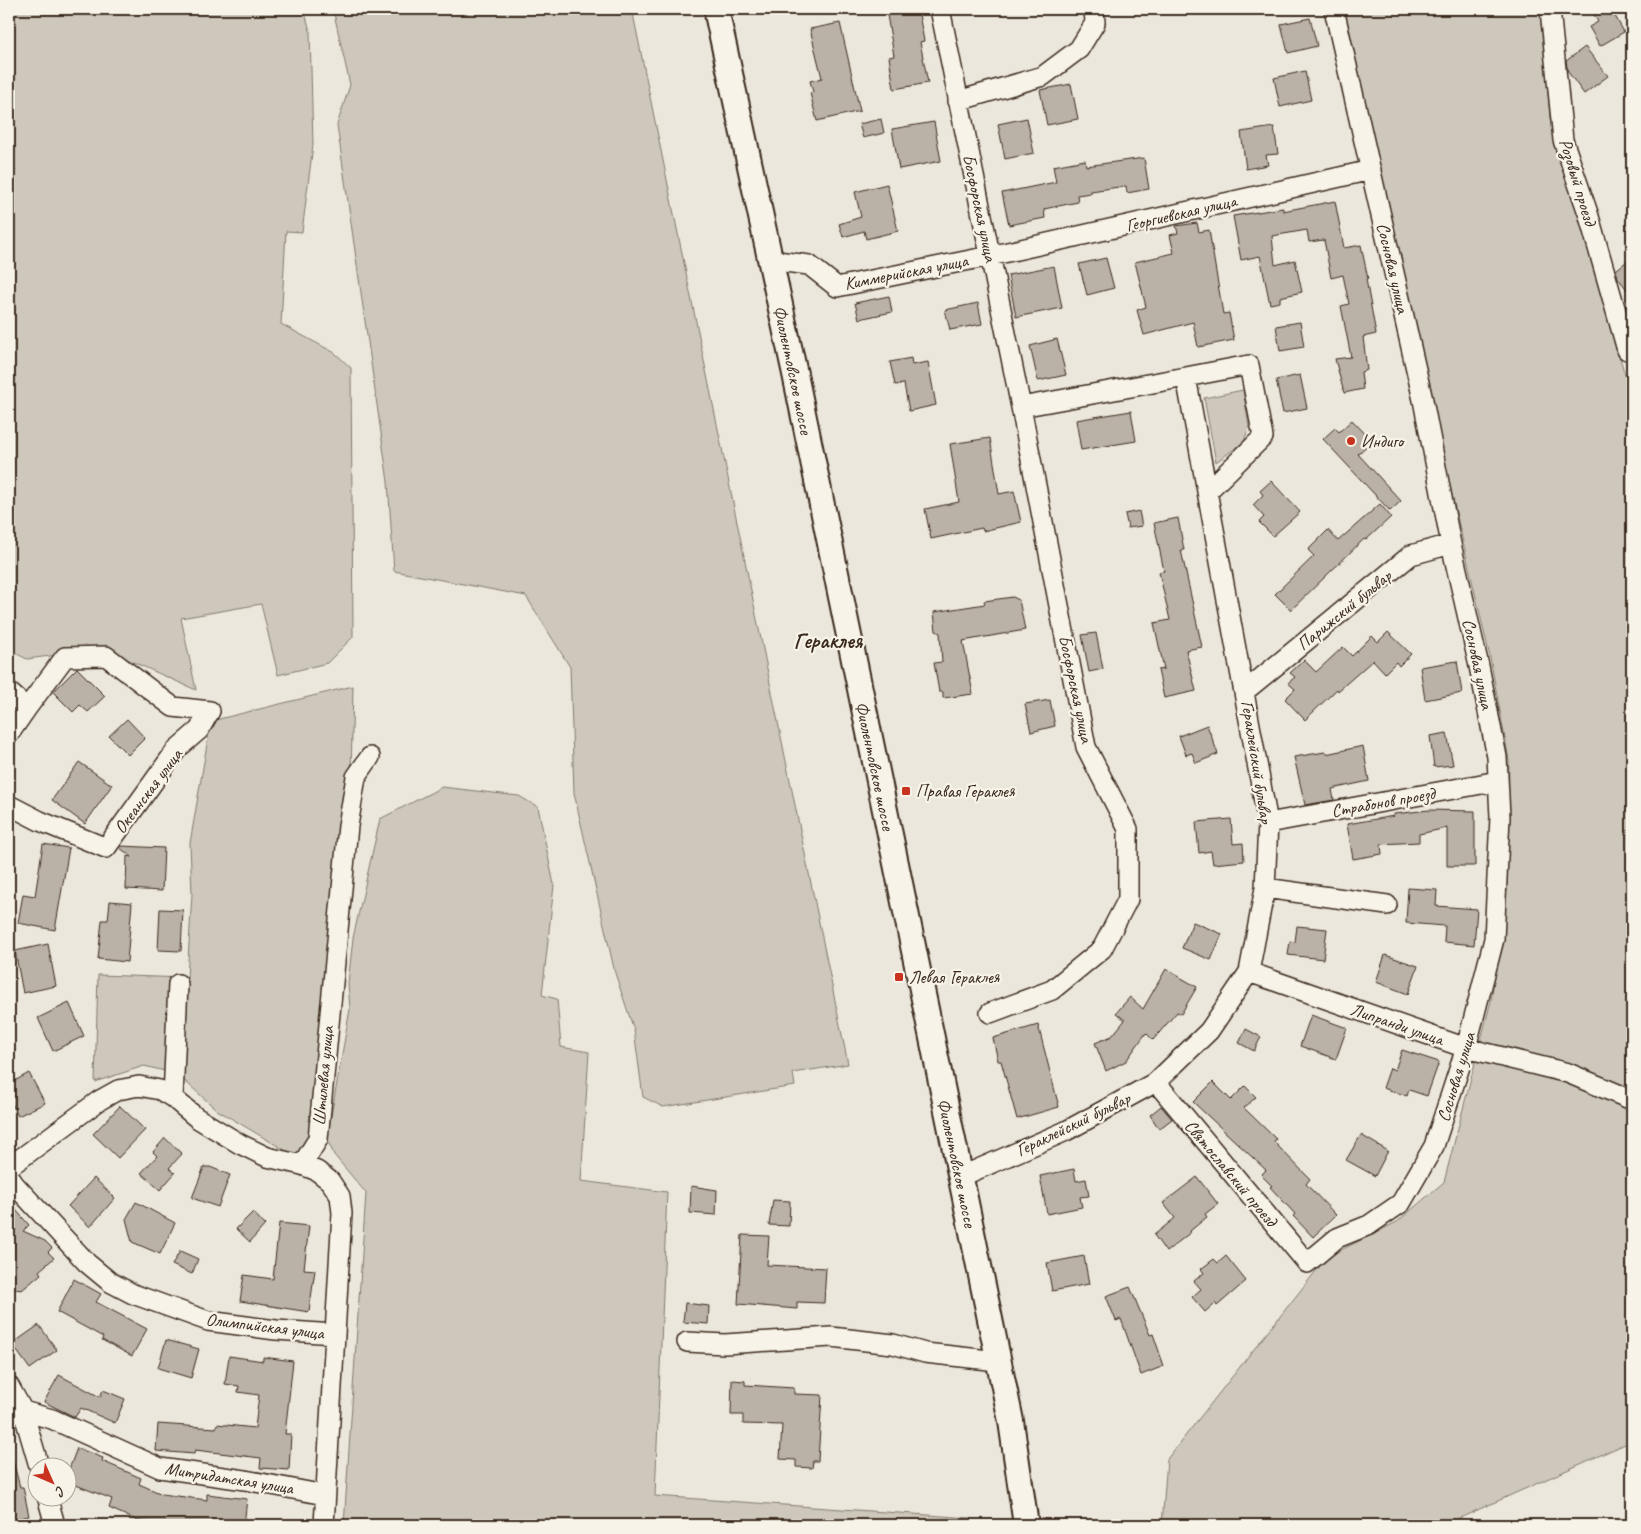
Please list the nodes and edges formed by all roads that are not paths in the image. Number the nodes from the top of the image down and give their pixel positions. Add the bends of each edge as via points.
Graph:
1 (716, 9) edge
2 (940, 9) edge
3 (1094, 9) edge
4 (1334, 9) edge
5 (1550, 9) edge
6 (958, 101) junction
7 (1371, 170) junction
8 (990, 256) junction
9 (770, 260) junction
10 (1630, 348) edge
11 (1186, 376) junction
12 (1021, 407) junction
13 (1208, 491) junction
14 (1451, 544) junction
15 (1245, 691) junction
16 (9, 692) edge
17 (27, 708) junction
18 (9, 734) edge
19 (370, 757) dead end
20 (1498, 781) junction
21 (9, 805) edge
22 (1268, 823) junction
23 (1265, 888) junction
24 (1387, 905) dead end
25 (1248, 972) junction
26 (178, 984) dead end
27 (990, 1013) dead end
28 (1466, 1048) junction
29 (1156, 1082) junction
30 (173, 1098) junction
31 (1632, 1100) edge
32 (302, 1165) junction
33 (9, 1167) edge
34 (9, 1176) edge
35 (960, 1176) junction
36 (1307, 1263) joint
37 (334, 1334) junction
38 (687, 1342) dead end
39 (998, 1361) junction
40 (9, 1386) edge
41 (23, 1411) junction
42 (36, 1456) edge
43 (325, 1495) junction
44 (50, 1506) edge
45 (55, 1525) edge
46 (324, 1525) edge
47 (1026, 1525) edge

1 - 9 main road, Фиолентовское шоссе
2 - 6 street, Босфорская улица
3 - 6 street via 1095,23 1079,49 1043,76
4 - 7 street, Сосновая улица
5 - 10 street, Розовый проезд via 1563,140
6 - 8 street, Босфорская улица
7 - 8 street, Георгиевская улица
7 - 14 street, Сосновая улица via 1423,400
8 - 9 street, Киммерийская улица via 837,287 809,265
8 - 12 street, Босфорская улица
9 - 35 main road, Фиолентовское шоссе
11 - 12 street
11 - 13 street, Гераклейский бульвар
11 - 13 street via 1249,365 1263,437
12 - 27 street, Босфорская улица via 1086,747 1128,830 1128,899 1102,949 1052,990
13 - 15 street, Гераклейский бульвар
14 - 15 street, Парижский бульвар via 1411,555
14 - 20 street, Сосновая улица via 1496,748
15 - 22 street, Гераклейский бульвар
16 - 17 street
17 - 18 street
17 - 21 street, Океанская улица via 65,658 106,656 173,706 210,711 199,730 177,749 106,848
19 - 32 street, Штилевая улица via 356,777 348,826 318,1139
20 - 22 street, Страбонов проезд
20 - 28 street, Сосновая улица via 1500,817 1494,939
22 - 23 street, Гераклейский бульвар
23 - 24 street
23 - 25 street, Гераклейский бульвар
25 - 28 street, Липранди улица
25 - 29 street, Гераклейский бульвар via 1209,1031
26 - 30 street
28 - 31 street, Липранди улица via 1568,1073
28 - 36 street, Сосновая улица via 1434,1146 1401,1203 1369,1225 1338,1238
29 - 35 street, Гераклейский бульвар via 1066,1131
29 - 36 street, Святославский проезд
30 - 32 street via 197,1118 240,1144 267,1157
30 - 33 street via 160,1090 140,1086 118,1090
32 - 37 street via 317,1171 340,1196 342,1213
34 - 37 street, Олимпийская улица via 87,1263 110,1282 133,1294 208,1321
35 - 39 main road, Фиолентовское шоссе
37 - 43 street
38 - 39 street via 725,1344 831,1337
39 - 47 main road, Фиолентовское шоссе
40 - 41 street
41 - 42 street
41 - 43 street, Митридатская улица via 52,1419 160,1468
43 - 46 street
44 - 45 street

